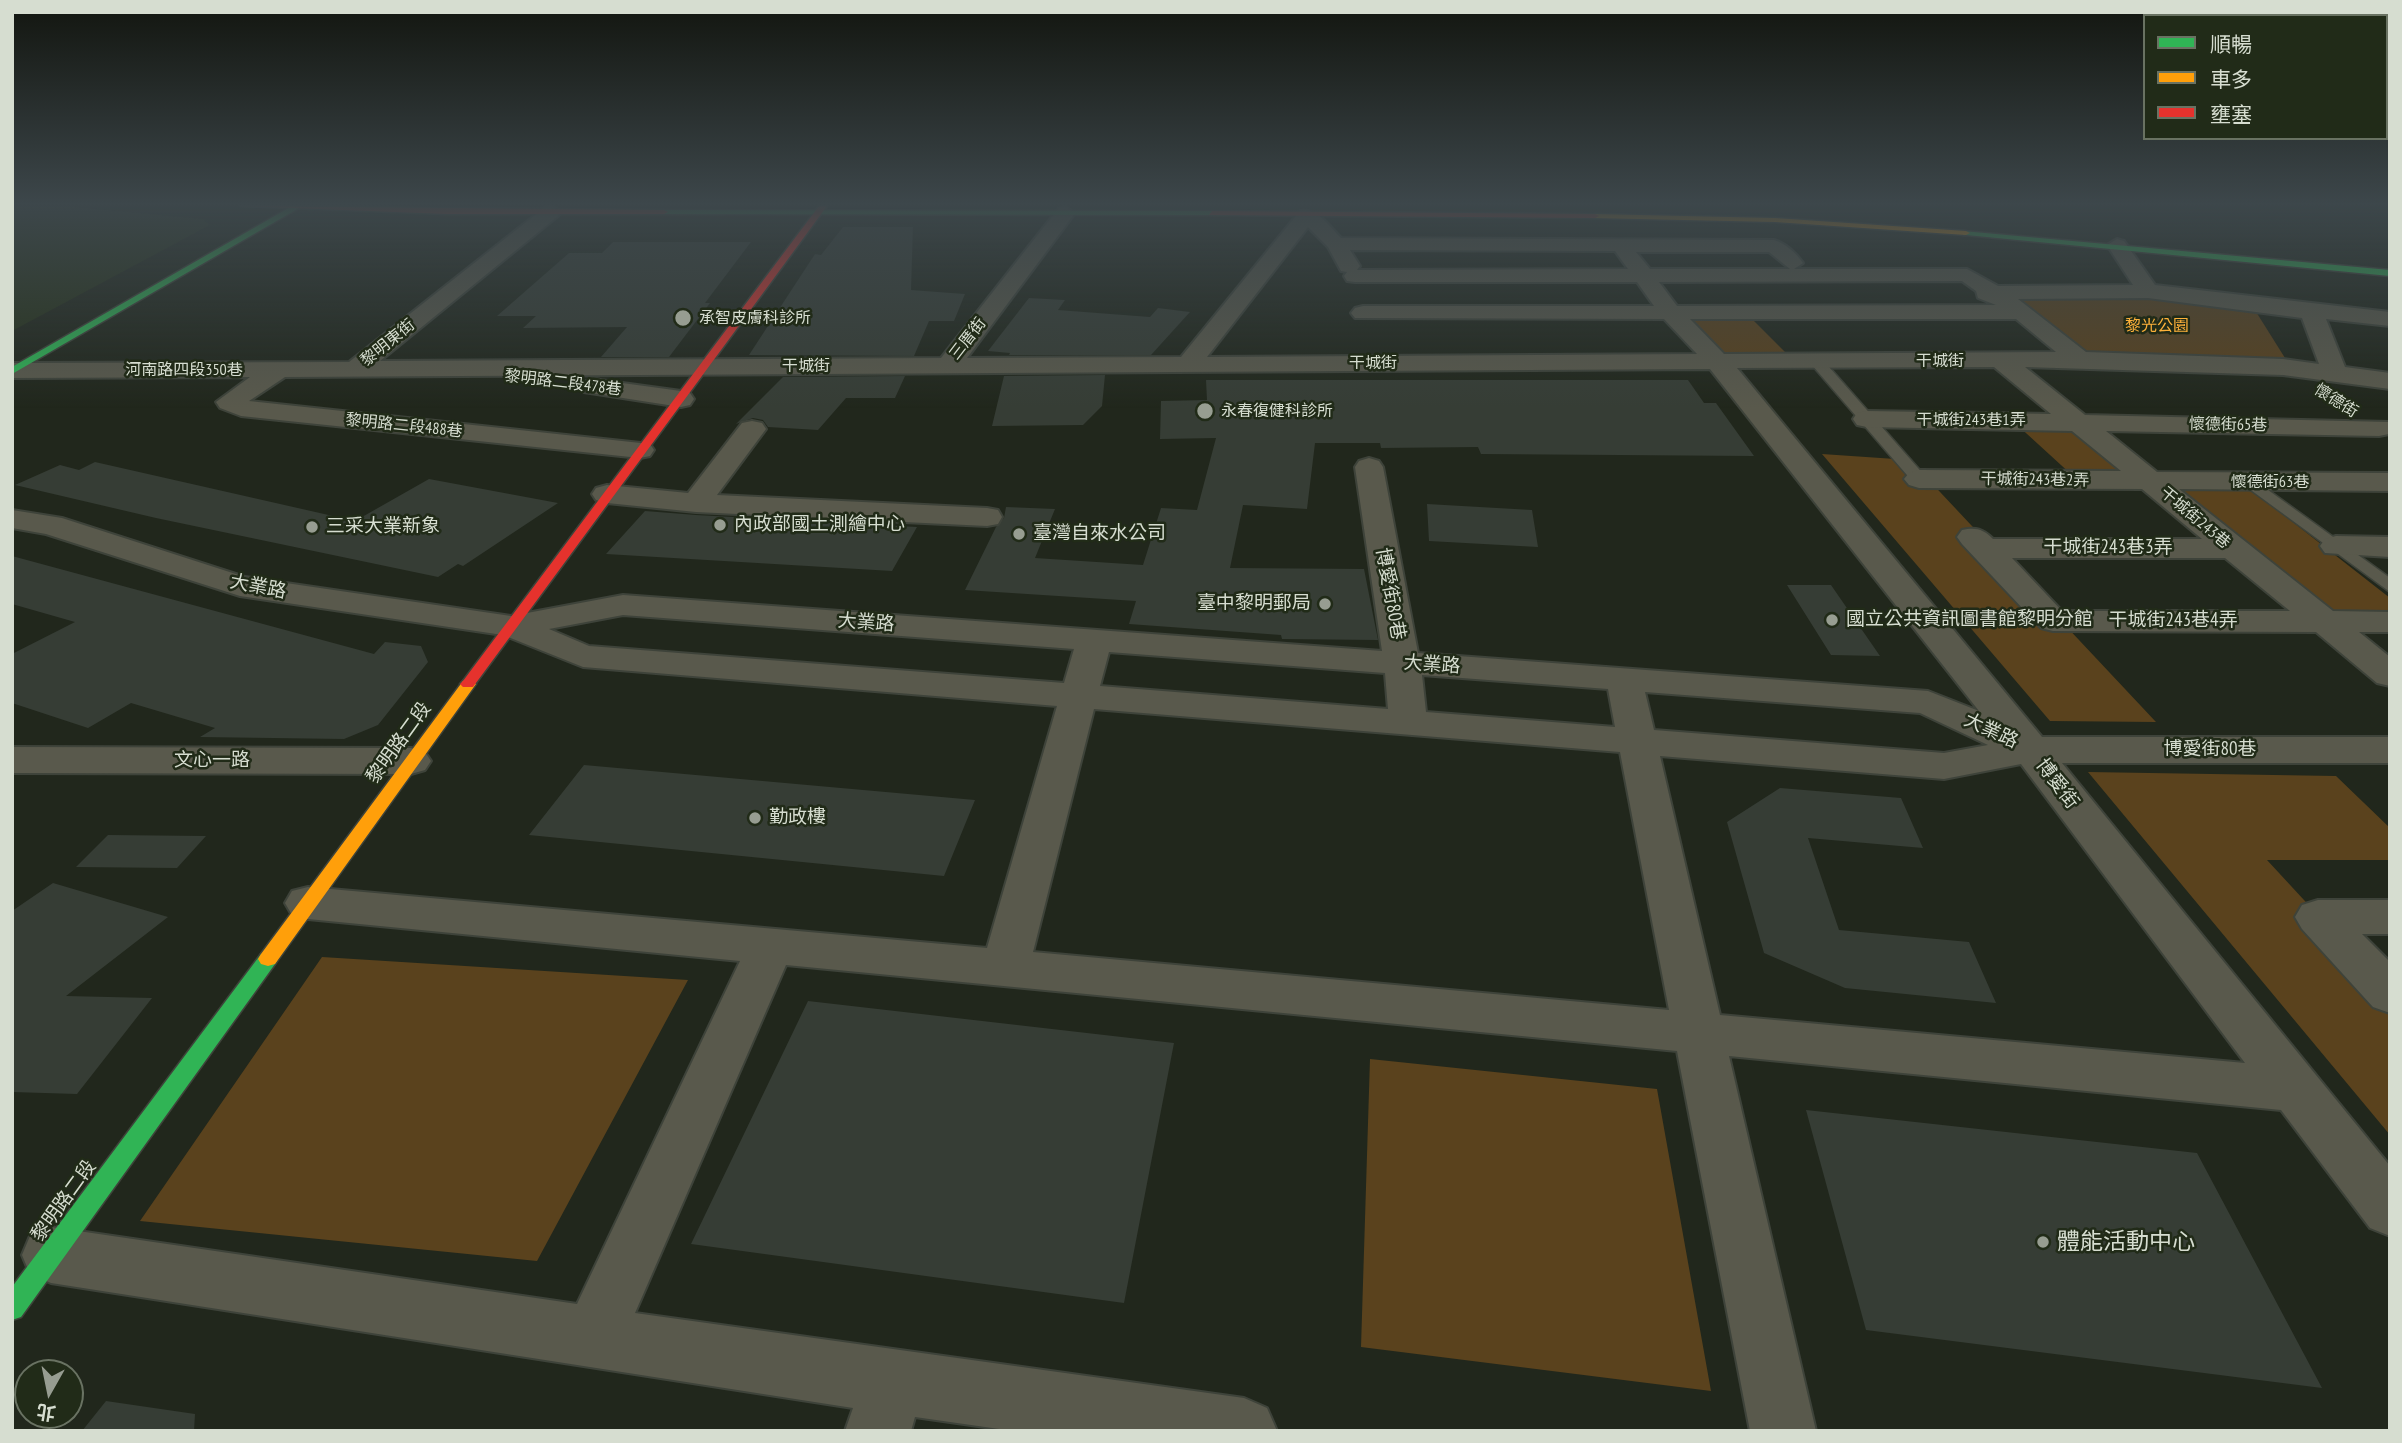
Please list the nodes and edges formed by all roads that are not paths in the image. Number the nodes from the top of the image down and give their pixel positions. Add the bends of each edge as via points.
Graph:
1 (182, 273) edge
2 (474, 273) edge
3 (773, 273) edge
4 (1024, 273) edge
5 (1260, 273) edge
6 (1353, 273) edge
7 (1527, 273) edge
8 (1642, 273) edge
9 (1921, 273) edge
10 (2136, 273) edge
11 (1355, 276) junction
12 (1504, 276) joint
13 (2148, 291) junction
14 (1994, 293) junction
15 (1665, 304) junction
16 (2020, 312) junction
17 (2312, 312) junction
18 (1363, 313) junction
19 (2390, 318) edge
20 (2080, 359) junction
21 (2001, 360) junction
22 (1817, 362) junction
23 (1375, 363) junction
24 (1719, 363) junction
25 (1188, 364) junction
26 (948, 365) junction
27 (705, 366) junction
28 (2283, 367) junction
29 (356, 368) junction
30 (445, 368) junction
31 (280, 369) junction
32 (13, 371) edge
33 (2334, 372) junction
34 (2390, 381) edge
35 (681, 399) junction
36 (1867, 419) junction
37 (2076, 421) junction
38 (752, 429) dead end
39 (2385, 432) edge
40 (640, 450) junction
41 (1369, 467) dead end
42 (1919, 479) joint
43 (2151, 481) junction
44 (2250, 482) junction
45 (2390, 482) edge
46 (607, 494) junction
47 (696, 502) junction
48 (987, 517) dead end
49 (12, 519) edge
50 (1979, 543) joint
51 (2336, 546) junction
52 (2390, 547) edge
53 (2231, 548) junction
54 (2390, 587) edge
55 (2324, 622) junction
56 (2390, 622) edge
57 (510, 626) junction
58 (1094, 640) junction
59 (1402, 663) junction
60 (2390, 675) edge
61 (1624, 679) junction
62 (1078, 695) junction
63 (1408, 721) junction
64 (1635, 739) junction
65 (2031, 750) junction
66 (2390, 750) edge
67 (12, 760) edge
68 (411, 761) junction
69 (309, 903) junction
70 (2390, 918) edge
71 (771, 946) junction
72 (1005, 968) junction
73 (2390, 994) edge
74 (1699, 1033) junction
75 (2295, 1089) junction
76 (2390, 1210) edge
77 (51, 1255) junction
78 (12, 1308) edge
79 (594, 1336) junction
80 (885, 1407) edge
81 (1244, 1431) edge
82 (1783, 1431) edge

1 - 32 main road
2 - 29 street, 黎明東街
3 - 27 main road, 黎明路二段
4 - 26 street, 三厝街
5 - 25 street
6 - 11 street
7 - 12 street
8 - 15 street, 博愛街
9 - 14 street via 1967,275
10 - 13 street
11 - 12 street
11 - 18 street
13 - 14 street
13 - 17 street
14 - 15 street
14 - 16 street
15 - 16 street
15 - 18 street
15 - 24 street, 博愛街
16 - 20 street
17 - 19 street
17 - 33 street
18 - 23 street
20 - 21 street, 干城街
20 - 28 street, 干城街
21 - 22 street, 干城街
21 - 37 street, 干城街243巷
22 - 24 street, 干城街
22 - 36 lane
23 - 24 street, 干城街
23 - 25 street, 干城街
24 - 65 street, 博愛街
25 - 26 street, 干城街
26 - 27 street, 干城街
27 - 30 street, 干城街
27 - 35 main road, 黎明路二段
28 - 33 street, 干城街
28 - 39 street, 懷德街
29 - 30 street, 干城街
29 - 31 street, 河南路四段350巷
30 - 35 street, 黎明路二段478巷
31 - 32 street, 河南路四段350巷
31 - 40 street, 黎明路二段488巷 via 229,402 241,408
33 - 34 street, 干城街
35 - 40 main road, 黎明路二段
36 - 37 street, 干城街243巷1弄
36 - 42 lane
37 - 39 street, 懷德街65巷
37 - 43 street, 干城街243巷
38 - 47 street
40 - 46 main road, 黎明路二段
41 - 59 street, 博愛街80巷
42 - 43 street, 干城街243巷2弄
43 - 44 street, 懷德街63巷
43 - 53 street, 干城街243巷
44 - 45 street, 懷德街63巷
44 - 51 lane
46 - 47 street
46 - 57 main road, 黎明路二段
47 - 48 street
49 - 57 street, 大業路 via 51,525 240,586
50 - 53 street, 干城街243巷3弄
50 - 55 street, 干城街243巷4弄 via 2053,621
51 - 52 street
51 - 54 lane
53 - 55 street, 干城街243巷
55 - 56 street, 干城街243巷4弄
55 - 60 street, 干城街243巷
57 - 58 street, 大業路 via 623,605
57 - 62 street, 大業路 via 583,656
57 - 68 main road, 黎明路二段
58 - 59 street, 大業路
58 - 62 street
59 - 61 street, 大業路
59 - 63 street, 博愛街80巷
61 - 64 street
61 - 65 street, 大業路 via 1928,702
62 - 63 street, 大業路
62 - 72 street
63 - 64 street, 大業路
64 - 65 street, 大業路 via 1944,766
64 - 74 street
65 - 66 street, 博愛街80巷
65 - 75 street, 博愛街
67 - 68 street, 文心一路
68 - 69 main road, 黎明路二段
69 - 71 street
69 - 77 main road, 黎明路二段
70 - 73 street via 2318,917
71 - 72 street
71 - 79 street
72 - 74 street
74 - 75 street
74 - 82 street
75 - 76 street, 博愛街
77 - 78 main road, 黎明路二段
77 - 79 street
79 - 80 street
80 - 81 street

